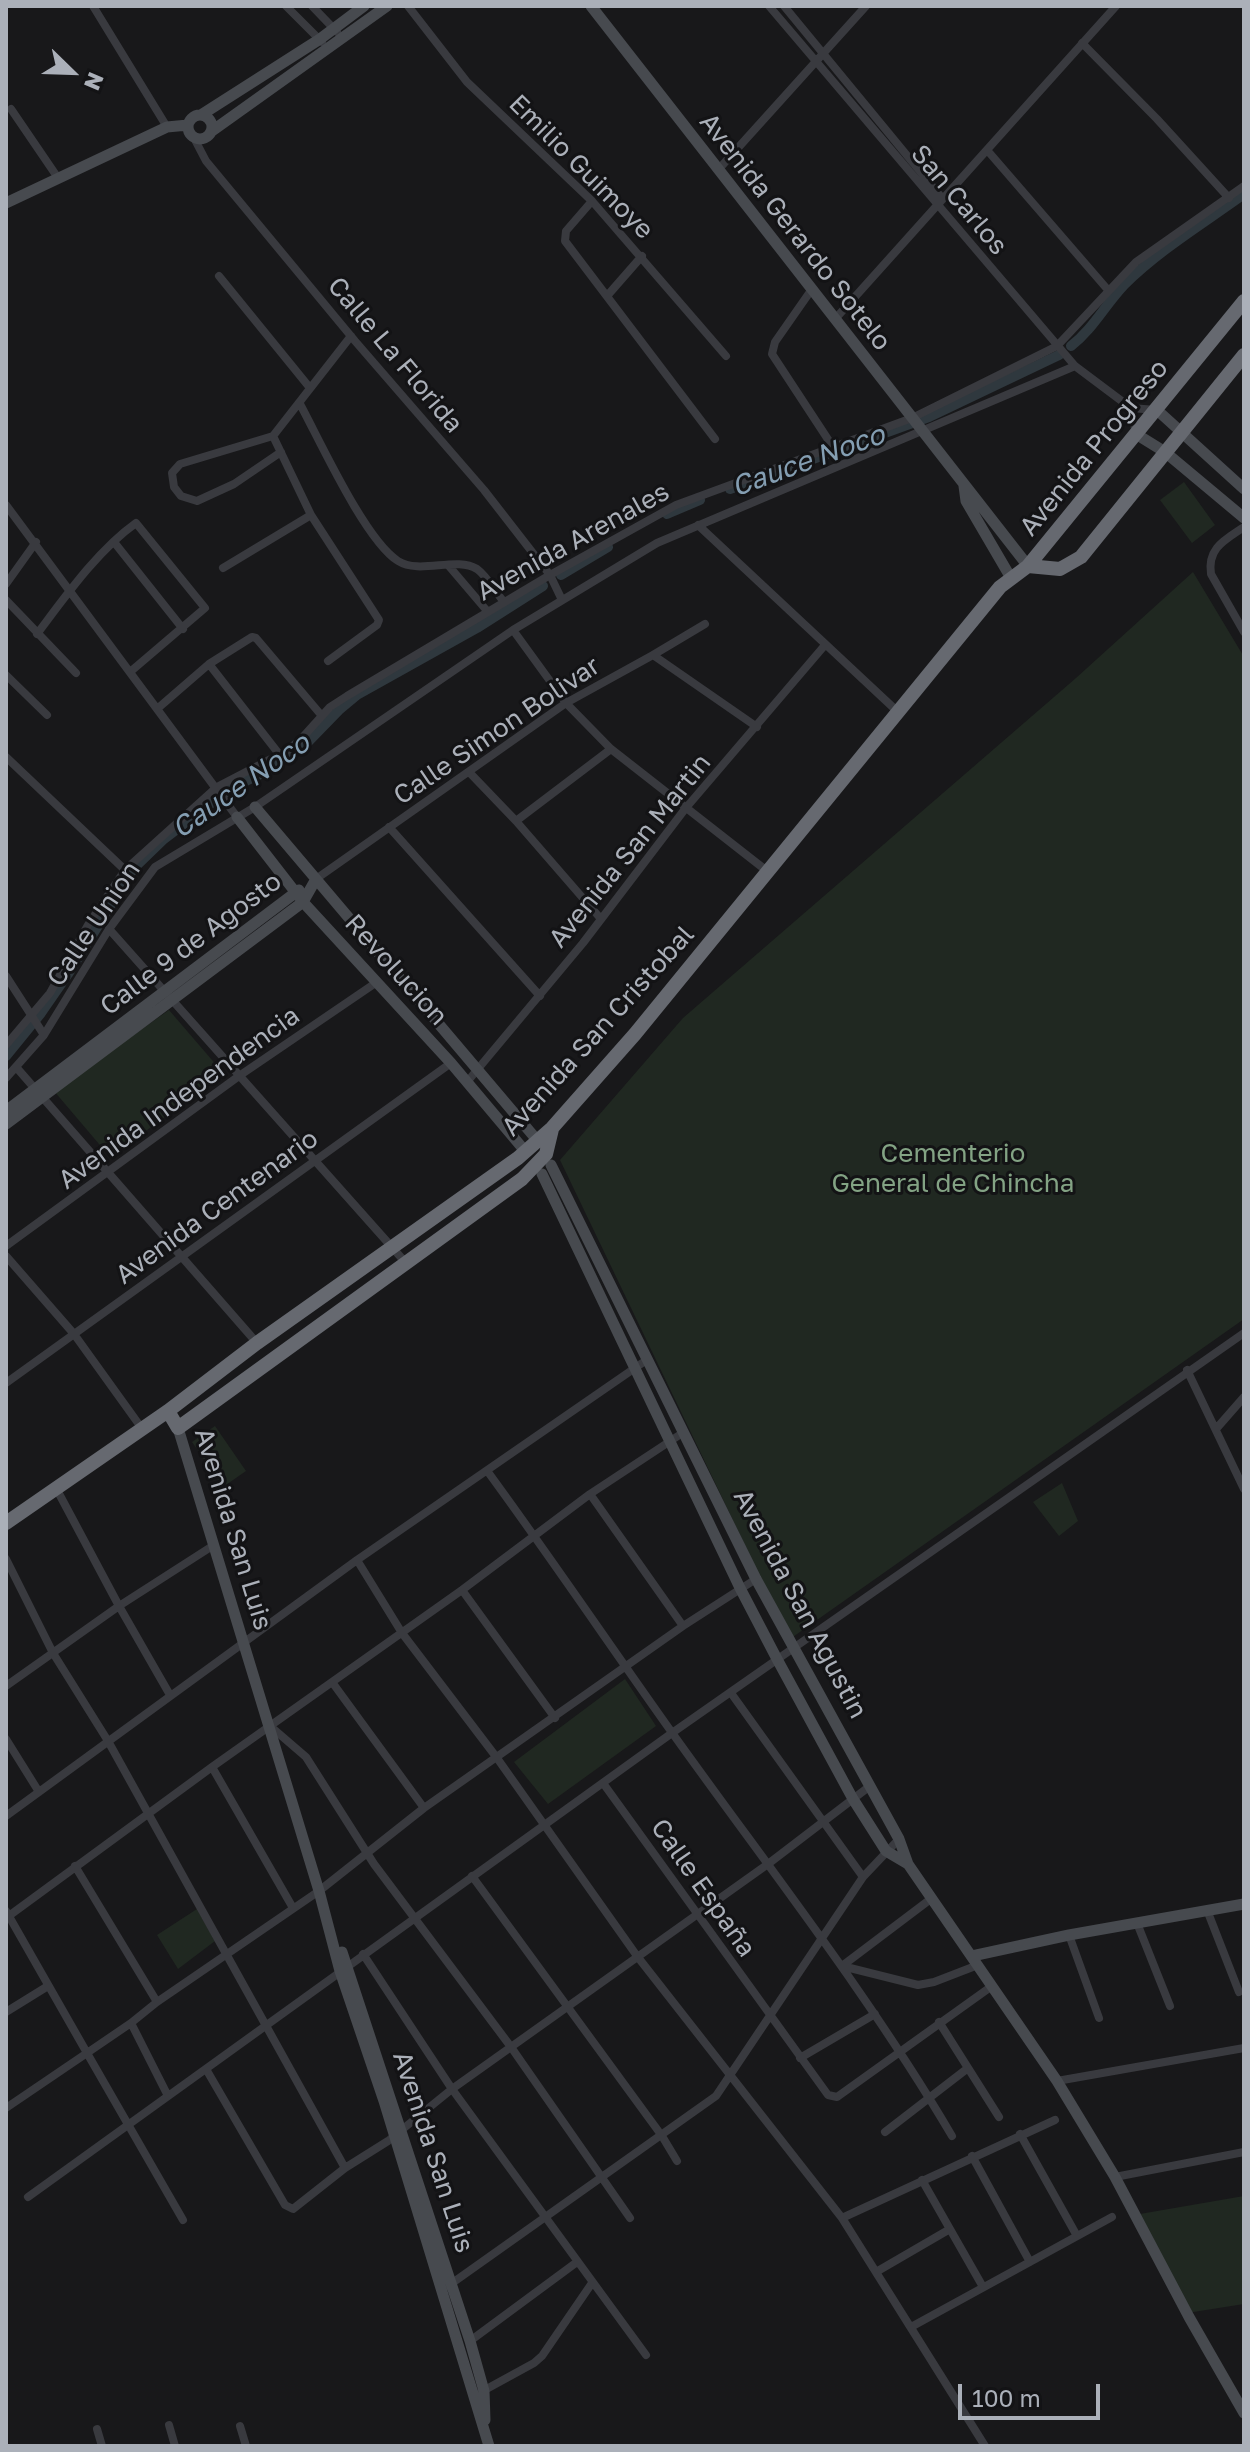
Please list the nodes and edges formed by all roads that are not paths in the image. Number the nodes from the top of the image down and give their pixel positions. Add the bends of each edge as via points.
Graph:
1 (93, 6) edge
2 (286, 6) edge
3 (312, 6) edge
4 (364, 6) edge
5 (387, 6) edge
6 (408, 6) edge
7 (591, 6) edge
8 (769, 6) edge
9 (784, 6) edge
10 (866, 6) edge
11 (1116, 6) edge
12 (334, 28) junction
13 (342, 39) junction
14 (1082, 43) junction
15 (324, 44) junction
16 (824, 54) junction
17 (816, 63) junction
18 (252, 83) junction
19 (262, 96) junction
20 (11, 109) dead end
21 (201, 115) junction
22 (188, 125) junction
23 (167, 127) junction
24 (212, 131) junction
25 (194, 138) junction
26 (987, 150) junction
27 (718, 170) junction
28 (58, 178) junction
29 (1244, 186) edge
30 (1229, 198) junction
31 (592, 201) junction
32 (939, 201) junction
33 (6, 203) edge
34 (642, 256) junction
35 (219, 276) dead end
36 (812, 289) junction
37 (1108, 290) junction
38 (607, 296) junction
39 (1244, 301) edge
40 (836, 318) junction
41 (351, 336) junction
42 (1057, 346) junction
43 (1244, 355) edge
44 (726, 356) dead end
45 (1075, 366) junction
46 (310, 388) junction
47 (300, 404) junction
48 (1131, 408) junction
49 (1157, 410) junction
50 (912, 418) junction
51 (1181, 431) junction
52 (921, 432) junction
53 (1136, 434) junction
54 (273, 436) junction
55 (715, 439) dead end
56 (833, 447) junction
57 (281, 452) junction
58 (1165, 452) junction
59 (964, 486) junction
60 (1244, 489) edge
61 (6, 505) edge
62 (311, 515) junction
63 (1244, 518) edge
64 (698, 525) junction
65 (1244, 527) edge
66 (36, 542) junction
67 (114, 542) junction
68 (448, 565) junction
69 (1028, 566) junction
70 (223, 568) dead end
71 (550, 575) junction
72 (1011, 578) junction
73 (6, 584) edge
74 (71, 590) junction
75 (6, 600) edge
76 (562, 600) junction
77 (504, 602) junction
78 (488, 612) junction
79 (705, 624) dead end
80 (183, 629) junction
81 (513, 630) junction
82 (1244, 632) edge
83 (37, 634) junction
84 (825, 645) junction
85 (653, 655) junction
86 (328, 661) dead end
87 (209, 664) junction
88 (130, 672) junction
89 (76, 673) dead end
90 (6, 675) edge
91 (566, 703) junction
92 (157, 709) junction
93 (898, 712) junction
94 (47, 715) dead end
95 (322, 716) junction
96 (757, 727) junction
97 (611, 749) junction
98 (279, 754) junction
99 (6, 757) edge
100 (469, 772) junction
101 (218, 788) junction
102 (255, 807) junction
103 (685, 809) junction
104 (237, 817) junction
105 (516, 821) junction
106 (389, 827) junction
107 (125, 870) junction
108 (767, 871) junction
109 (316, 879) junction
110 (299, 897) junction
111 (601, 919) junction
112 (109, 929) junction
113 (6, 976) edge
114 (377, 982) junction
115 (168, 996) junction
116 (540, 996) junction
117 (34, 1020) junction
118 (44, 1035) junction
119 (6, 1045) edge
120 (451, 1063) junction
121 (16, 1067) junction
122 (478, 1070) junction
123 (239, 1076) junction
124 (6, 1078) edge
125 (467, 1082) junction
126 (37, 1094) junction
127 (6, 1111) edge
128 (6, 1124) edge
129 (552, 1128) junction
130 (537, 1140) junction
131 (525, 1151) junction
132 (315, 1161) junction
133 (544, 1164) junction
134 (109, 1173) junction
135 (6, 1246) edge
136 (392, 1247) junction
137 (6, 1256) edge
138 (181, 1257) junction
139 (407, 1264) junction
140 (284, 1323) junction
141 (1244, 1333) edge
142 (74, 1334) junction
143 (299, 1340) junction
144 (257, 1343) junction
145 (648, 1359) junction
146 (636, 1367) junction
147 (1187, 1370) junction
148 (6, 1383) edge
149 (1244, 1397) edge
150 (168, 1411) junction
151 (178, 1428) junction
152 (1216, 1429) junction
153 (143, 1430) junction
154 (684, 1432) junction
155 (671, 1441) junction
156 (488, 1472) junction
157 (56, 1488) junction
158 (1244, 1489) edge
159 (590, 1494) junction
160 (6, 1523) edge
161 (535, 1536) junction
162 (214, 1545) junction
163 (6, 1559) edge
164 (357, 1560) junction
165 (756, 1579) junction
166 (740, 1588) junction
167 (462, 1590) junction
168 (119, 1606) junction
169 (683, 1626) junction
170 (402, 1633) junction
171 (244, 1643) junction
172 (793, 1647) junction
173 (53, 1653) junction
174 (777, 1659) junction
175 (626, 1666) junction
176 (332, 1682) junction
177 (6, 1686) edge
178 (731, 1693) junction
179 (170, 1695) junction
180 (555, 1718) junction
181 (269, 1726) junction
182 (672, 1733) junction
183 (6, 1739) edge
184 (108, 1741) junction
185 (497, 1758) junction
186 (212, 1767) junction
187 (603, 1783) junction
188 (870, 1786) junction
189 (39, 1792) junction
190 (853, 1799) junction
191 (424, 1808) junction
192 (148, 1813) junction
193 (6, 1816) edge
194 (824, 1823) junction
195 (544, 1827) junction
196 (899, 1839) junction
197 (886, 1851) junction
198 (367, 1852) junction
199 (768, 1864) junction
200 (908, 1864) junction
201 (75, 1866) junction
202 (472, 1876) junction
203 (863, 1877) junction
204 (319, 1891) junction
205 (932, 1898) junction
206 (1244, 1904) edge
207 (293, 1908) junction
208 (1207, 1910) junction
209 (697, 1913) junction
210 (7, 1915) edge
211 (415, 1917) junction
212 (1137, 1923) junction
213 (1069, 1935) junction
214 (822, 1938) junction
215 (363, 1954) junction
216 (226, 1955) junction
217 (637, 1956) junction
218 (975, 1961) junction
219 (842, 1966) junction
220 (343, 1969) junction
221 (48, 1986) junction
222 (992, 1986) junction
223 (1239, 1992) dead end
224 (157, 2002) junction
225 (567, 2006) junction
226 (1170, 2006) dead end
227 (6, 2012) edge
228 (875, 2014) junction
229 (769, 2016) junction
230 (1099, 2018) dead end
231 (939, 2022) junction
232 (131, 2023) junction
233 (268, 2026) junction
234 (511, 2047) junction
235 (1244, 2048) edge
236 (899, 2050) junction
237 (87, 2053) junction
238 (800, 2058) junction
239 (968, 2068) junction
240 (206, 2069) junction
241 (730, 2076) junction
242 (1057, 2081) junction
243 (452, 2089) junction
244 (168, 2096) junction
245 (930, 2098) junction
246 (6, 2108) edge
247 (999, 2117) dead end
248 (1055, 2120) dead end
249 (127, 2126) junction
250 (885, 2132) dead end
251 (398, 2133) junction
252 (1020, 2134) junction
253 (662, 2136) junction
254 (952, 2136) dead end
255 (1244, 2152) edge
256 (972, 2156) junction
257 (677, 2161) dead end
258 (345, 2168) junction
259 (602, 2176) junction
260 (1115, 2177) junction
261 (922, 2180) junction
262 (28, 2197) dead end
263 (545, 2216) junction
264 (1112, 2217) dead end
265 (630, 2218) dead end
266 (842, 2218) junction
267 (183, 2220) dead end
268 (950, 2229) junction
269 (1077, 2236) junction
270 (577, 2262) junction
271 (1030, 2262) junction
272 (876, 2272) junction
273 (592, 2283) junction
274 (446, 2287) junction
275 (983, 2287) junction
276 (911, 2327) junction
277 (470, 2341) junction
278 (646, 2355) dead end
279 (478, 2393) junction
280 (1244, 2413) edge
281 (169, 2425) dead end
282 (240, 2426) dead end
283 (97, 2429) dead end
284 (102, 2446) edge
285 (175, 2446) edge
286 (246, 2446) edge
287 (489, 2446) edge
288 (985, 2446) edge

1 - 23 street
2 - 15 street
3 - 12 street
4 - 12 street
5 - 13 street
6 - 31 street, Emilio Guimoye via 481,97
7 - 27 street, Avenida Gerardo Sotelo
8 - 17 street, San Carlos
9 - 16 street, San Carlos
10 - 16 street
11 - 14 street
12 - 13 street
12 - 15 street
13 - 15 street
14 - 26 street
14 - 30 street
15 - 18 street
15 - 19 street
16 - 17 street
16 - 32 street, San Carlos
17 - 27 street
17 - 32 street, San Carlos
18 - 19 street
18 - 21 street
19 - 24 street
20 - 28 street
21 - 22 street
21 - 24 street via 210,120
22 - 23 street
22 - 25 street
23 - 28 street
24 - 25 street via 205,139
25 - 41 street, Calle La Florida via 206,161
26 - 32 street
26 - 37 street
27 - 36 street, Avenida Gerardo Sotelo
28 - 33 street
29 - 30 street, Avenida Arenales
30 - 37 street, Avenida Arenales via 1136,262
31 - 34 street, Emilio Guimoye
31 - 38 street via 564,236
32 - 40 street
32 - 42 street, San Carlos
34 - 38 street
34 - 44 street, Emilio Guimoye
35 - 46 street
36 - 40 street, Avenida Gerardo Sotelo
36 - 56 street via 772,354
37 - 42 street, Avenida Arenales
38 - 55 street
39 - 49 highway, Avenida Progreso
40 - 50 street, Avenida Gerardo Sotelo
41 - 46 street
41 - 71 street, Calle La Florida
42 - 45 street, San Carlos
42 - 50 street, Avenida Arenales
43 - 51 highway, Avenida Progreso
45 - 48 street, San Carlos
45 - 52 street, Avenida Arenales
46 - 47 street
47 - 54 street
47 - 68 street via 365,523 396,560 410,566
48 - 49 street
48 - 53 street
49 - 51 street
49 - 53 highway, Avenida Progreso
50 - 52 street, Avenida Gerardo Sotelo
50 - 56 street, Avenida Arenales
51 - 58 highway, Avenida Progreso
51 - 60 street
52 - 59 street, Avenida Gerardo Sotelo
52 - 64 street, Avenida Arenales
53 - 58 street
53 - 69 highway, Avenida Progreso
54 - 57 street
54 - 57 street via 180,464 172,473 174,487 181,496 197,501
56 - 71 street, Avenida Arenales via 676,505
57 - 62 street
58 - 63 street
58 - 69 highway, Avenida Progreso via 1081,557 1060,569
59 - 69 street, Avenida Gerardo Sotelo
59 - 72 street, Avenida Gerardo Sotelo via 966,501
61 - 66 street
62 - 70 street
62 - 86 street via 379,620
64 - 76 street, Avenida Arenales via 657,543
64 - 84 street
65 - 82 street via 1217,546 1211,559 1211,574
66 - 73 street
66 - 74 street
67 - 74 street
67 - 80 street
67 - 80 street via 139,524 204,605 204,612
68 - 77 street via 476,569
68 - 78 street
69 - 72 highway, Avenida San Cristobal
71 - 76 street, Calle La Florida
71 - 77 street, Avenida Arenales
72 - 93 highway, Avenida San Cristobal
74 - 83 street
74 - 88 street
75 - 83 street
76 - 81 street, Avenida Arenales
77 - 78 street, Avenida Arenales
78 - 95 street, Avenida Arenales
79 - 85 street, Calle Simon Bolivar
80 - 88 street
81 - 91 street
81 - 102 street, Avenida Arenales
83 - 89 street
84 - 93 street
84 - 96 street, Avenida San Martin
85 - 91 street, Calle Simon Bolivar
85 - 96 street
87 - 92 street
87 - 95 street via 256,638
87 - 98 street
88 - 92 street
90 - 94 street
91 - 97 street
91 - 100 street, Calle Simon Bolivar
92 - 101 street
93 - 108 highway, Avenida San Cristobal
95 - 98 street, Avenida Arenales
96 - 103 street, Avenida San Martin
97 - 103 street
97 - 105 street
98 - 101 street, Avenida Arenales
99 - 107 street
100 - 105 street
100 - 106 street, Calle Simon Bolivar
101 - 104 street
101 - 107 street, Avenida Arenales
102 - 104 street, Avenida Arenales
102 - 109 street, Revolucion
103 - 108 street
103 - 111 street, Avenida San Martin
104 - 110 street, Revolucion
104 - 112 street, Calle Union via 155,867
105 - 111 street
106 - 109 street, Calle Simon Bolivar
106 - 116 street
107 - 117 street, Avenida Arenales
108 - 129 highway, Avenida San Cristobal
109 - 110 street, Calle 9 de Agosto
109 - 122 street, Revolucion
110 - 114 street, Revolucion
110 - 115 street, Calle 9 de Agosto
111 - 116 street, Avenida San Martin
112 - 115 street
112 - 118 street, Calle Union
113 - 117 street
114 - 120 street, Revolucion
114 - 123 street, Avenida Independencia
115 - 123 street
115 - 126 street, Calle 9 de Agosto
116 - 122 street, Avenida San Martin
117 - 118 street
117 - 119 street, Avenida Arenales
118 - 121 street, Calle Union
120 - 125 street, Revolucion
120 - 132 street, Avenida Centenario
121 - 124 street, Calle Union
121 - 126 street
122 - 125 street, Avenida San Martin
122 - 130 street, Revolucion
123 - 132 street
123 - 134 street, Avenida Independencia
125 - 131 street, Revolucion
126 - 127 street, Calle 9 de Agosto
126 - 128 street, Calle 9 de Agosto
126 - 134 street
129 - 130 highway, Avenida San Cristobal
129 - 133 highway
130 - 131 highway, Avenida San Cristobal
130 - 133 street
131 - 133 street, Avenida San Agustin
131 - 136 highway, Avenida San Cristobal
132 - 136 street
132 - 138 street, Avenida Centenario
133 - 139 highway
133 - 145 street, Avenida San Agustin
133 - 146 street, Avenida San Agustin
134 - 135 street, Avenida Independencia
134 - 138 street
136 - 139 street
136 - 140 highway, Avenida San Cristobal
137 - 142 street
138 - 142 street, Avenida Centenario
138 - 144 street
139 - 143 highway
140 - 143 highway
140 - 144 highway, Avenida San Cristobal
141 - 147 street
142 - 148 street, Avenida Centenario
142 - 153 street
143 - 151 highway
144 - 150 highway, Avenida San Cristobal
145 - 146 street
145 - 154 street, Avenida San Agustin
146 - 155 street, Avenida San Agustin
146 - 156 street
147 - 152 street
147 - 172 street
149 - 152 street
150 - 151 highway, Avenida San Luis
150 - 153 highway, Avenida San Cristobal
151 - 162 street, Avenida San Luis
152 - 158 street
153 - 157 highway, Avenida San Cristobal
154 - 155 street
154 - 165 street, Avenida San Agustin
155 - 159 street
155 - 166 street, Avenida San Agustin
156 - 161 street
156 - 164 street
157 - 160 highway, Avenida San Cristobal
157 - 168 street
159 - 161 street
159 - 169 street
161 - 167 street
161 - 175 street
162 - 168 street
162 - 171 street, Avenida San Luis
163 - 173 street
164 - 170 street
164 - 171 street
165 - 166 street
165 - 172 street, Avenida San Agustin
166 - 169 street
166 - 174 street, Avenida San Agustin
167 - 170 street
167 - 180 street
168 - 173 street
168 - 179 street
169 - 175 street
170 - 176 street
170 - 185 street
171 - 179 street
171 - 181 street, Avenida San Luis
172 - 174 street
172 - 188 street, Avenida San Agustin
173 - 177 street
173 - 184 street
174 - 178 street
174 - 190 street, Avenida San Agustin
175 - 180 street
175 - 182 street
176 - 181 street
176 - 191 street
178 - 182 street
178 - 194 street
179 - 184 street
180 - 185 street
181 - 186 street
181 - 198 street via 306,1757
181 - 204 street, Avenida San Luis
182 - 187 street
182 - 199 street
183 - 189 street
184 - 189 street
184 - 192 street
185 - 191 street
185 - 195 street
186 - 192 street
186 - 207 street
187 - 195 street
187 - 209 street, Calle España
188 - 190 street
188 - 196 street, Avenida San Agustin
189 - 193 street
190 - 194 street
190 - 197 street, Avenida San Agustin
191 - 198 street
192 - 201 street
192 - 216 street
194 - 199 street
194 - 203 street
195 - 202 street
195 - 217 street
196 - 197 street
196 - 200 street, Avenida San Agustin
197 - 200 street
197 - 203 street
198 - 204 street
198 - 211 street
199 - 209 street
199 - 214 street
200 - 205 street, Avenida San Agustin
201 - 210 street
201 - 224 street
202 - 211 street
202 - 225 street
203 - 214 street
204 - 207 street
204 - 220 street, Avenida San Luis via 327,1898
205 - 218 street, Avenida San Agustin
205 - 219 street
206 - 208 street
207 - 216 street
208 - 212 street
208 - 223 street
209 - 217 street
209 - 229 street, Calle España
210 - 221 street
211 - 215 street
211 - 234 street
212 - 213 street
212 - 226 street
213 - 218 street
213 - 230 street
214 - 219 street
214 - 229 street
215 - 220 street
215 - 243 street
216 - 224 street
216 - 233 street
217 - 225 street
217 - 241 street
218 - 219 street via 918,1985
218 - 222 street, Avenida San Agustin
219 - 228 street
220 - 233 street
220 - 251 street, Avenida San Luis
221 - 227 street
221 - 237 street
222 - 231 street
222 - 242 street, Avenida San Agustin
224 - 232 street
225 - 234 street
225 - 253 street
228 - 236 street
228 - 238 street
229 - 238 street, Calle España
229 - 241 street
231 - 236 street
231 - 239 street
232 - 237 street
232 - 244 street
233 - 240 street
233 - 258 street
234 - 243 street
234 - 259 street
235 - 242 street
236 - 238 street, Calle España via 837,2097 828,2095
236 - 245 street
237 - 246 street
237 - 249 street
239 - 245 street
239 - 247 street
240 - 244 street
240 - 258 street via 288,2208
241 - 253 street via 716,2096
241 - 266 street
242 - 260 street, Avenida San Agustin
243 - 251 street
243 - 263 street
244 - 249 street
245 - 250 street
245 - 254 street
248 - 252 street
249 - 262 street
249 - 267 street
251 - 258 street
251 - 274 street, Avenida San Luis
252 - 256 street
252 - 269 street
253 - 257 street
253 - 259 street
255 - 260 street
256 - 261 street
256 - 271 street
259 - 263 street
259 - 265 street
260 - 280 street, Avenida San Agustin
261 - 266 street
261 - 268 street
263 - 270 street
263 - 274 street
264 - 269 street
266 - 272 street
268 - 272 street
268 - 275 street
269 - 271 street
270 - 273 street
270 - 277 street
271 - 275 street
272 - 276 street
273 - 278 street
273 - 279 street via 542,2356
274 - 277 street, Avenida San Luis
274 - 279 street, Avenida San Luis
275 - 276 street
276 - 288 street
277 - 279 street, Avenida San Luis
279 - 287 street, Avenida San Luis
281 - 285 street
282 - 286 street
283 - 284 street

